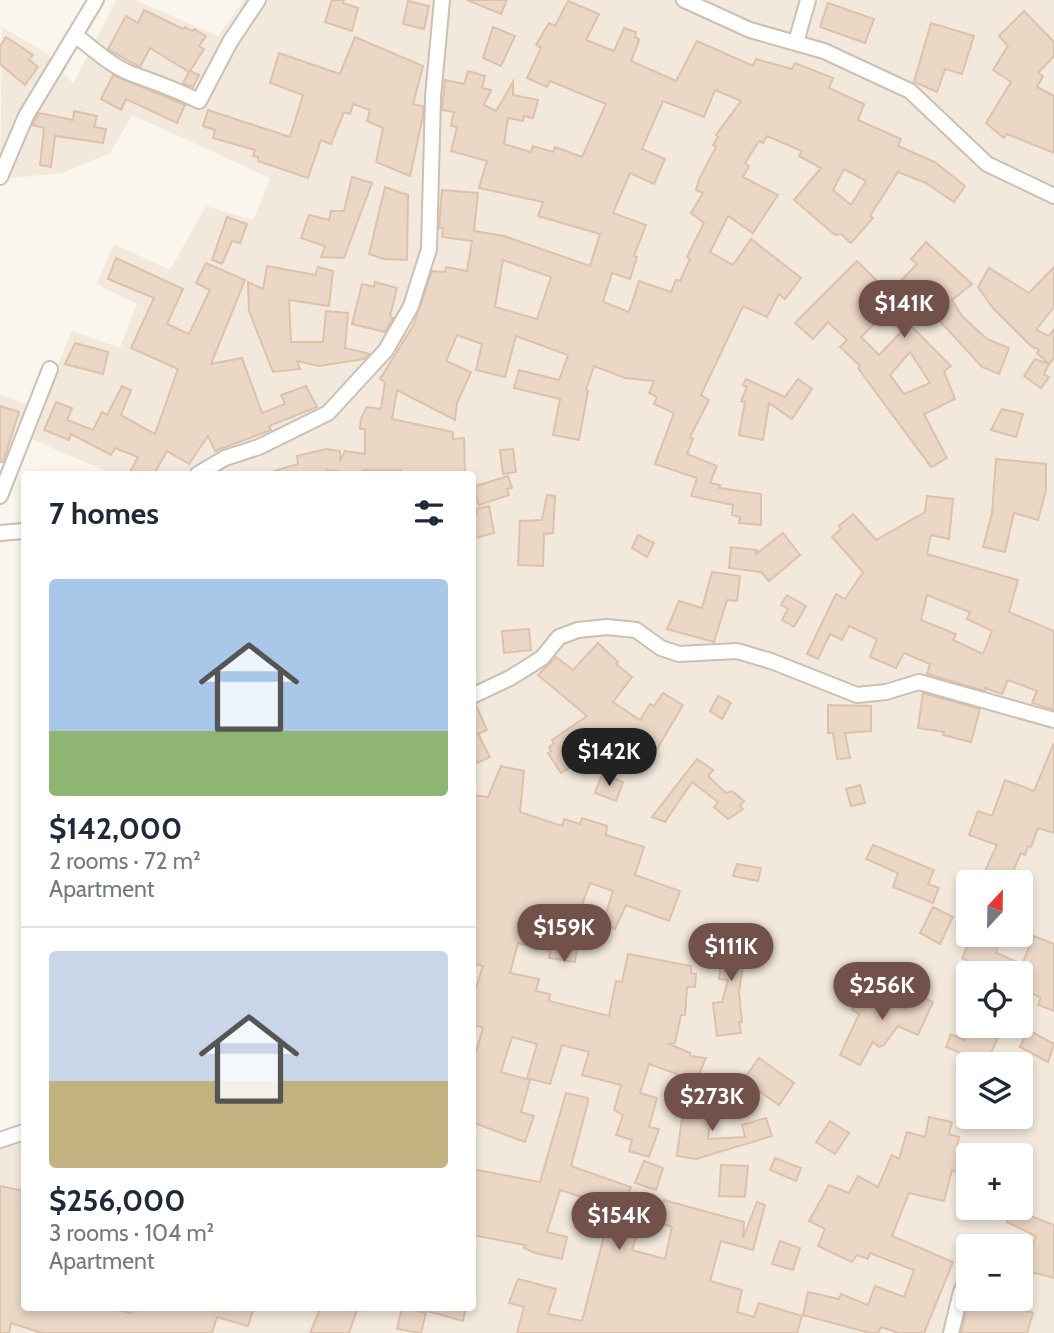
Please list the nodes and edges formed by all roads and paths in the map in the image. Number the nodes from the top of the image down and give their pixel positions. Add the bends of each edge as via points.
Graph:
1 (96, 0) edge
2 (258, 0) edge
3 (442, 0) edge
4 (684, 0) edge
5 (808, 0) edge
6 (76, 36) junction
7 (796, 42) junction
8 (0, 177) edge
9 (1054, 195) edge
10 (50, 369) dead end
11 (203, 471) edge
12 (0, 496) edge
13 (21, 531) edge
14 (0, 533) edge
15 (476, 694) edge
16 (1054, 720) edge
17 (21, 1133) edge
18 (0, 1140) edge
19 (958, 1311) edge
20 (951, 1333) edge

1 - 6 street
2 - 6 street via 199,101 131,73
3 - 11 street via 433,97 429,248 411,306 386,350 328,413
4 - 7 street via 750,30
5 - 7 street
6 - 8 street via 26,116
7 - 9 street via 910,91 986,164
10 - 12 street
13 - 14 street
15 - 16 street via 542,658 559,637 607,628 636,630 661,648 679,653 737,652 760,657 857,695 919,682
17 - 18 street
19 - 20 street

